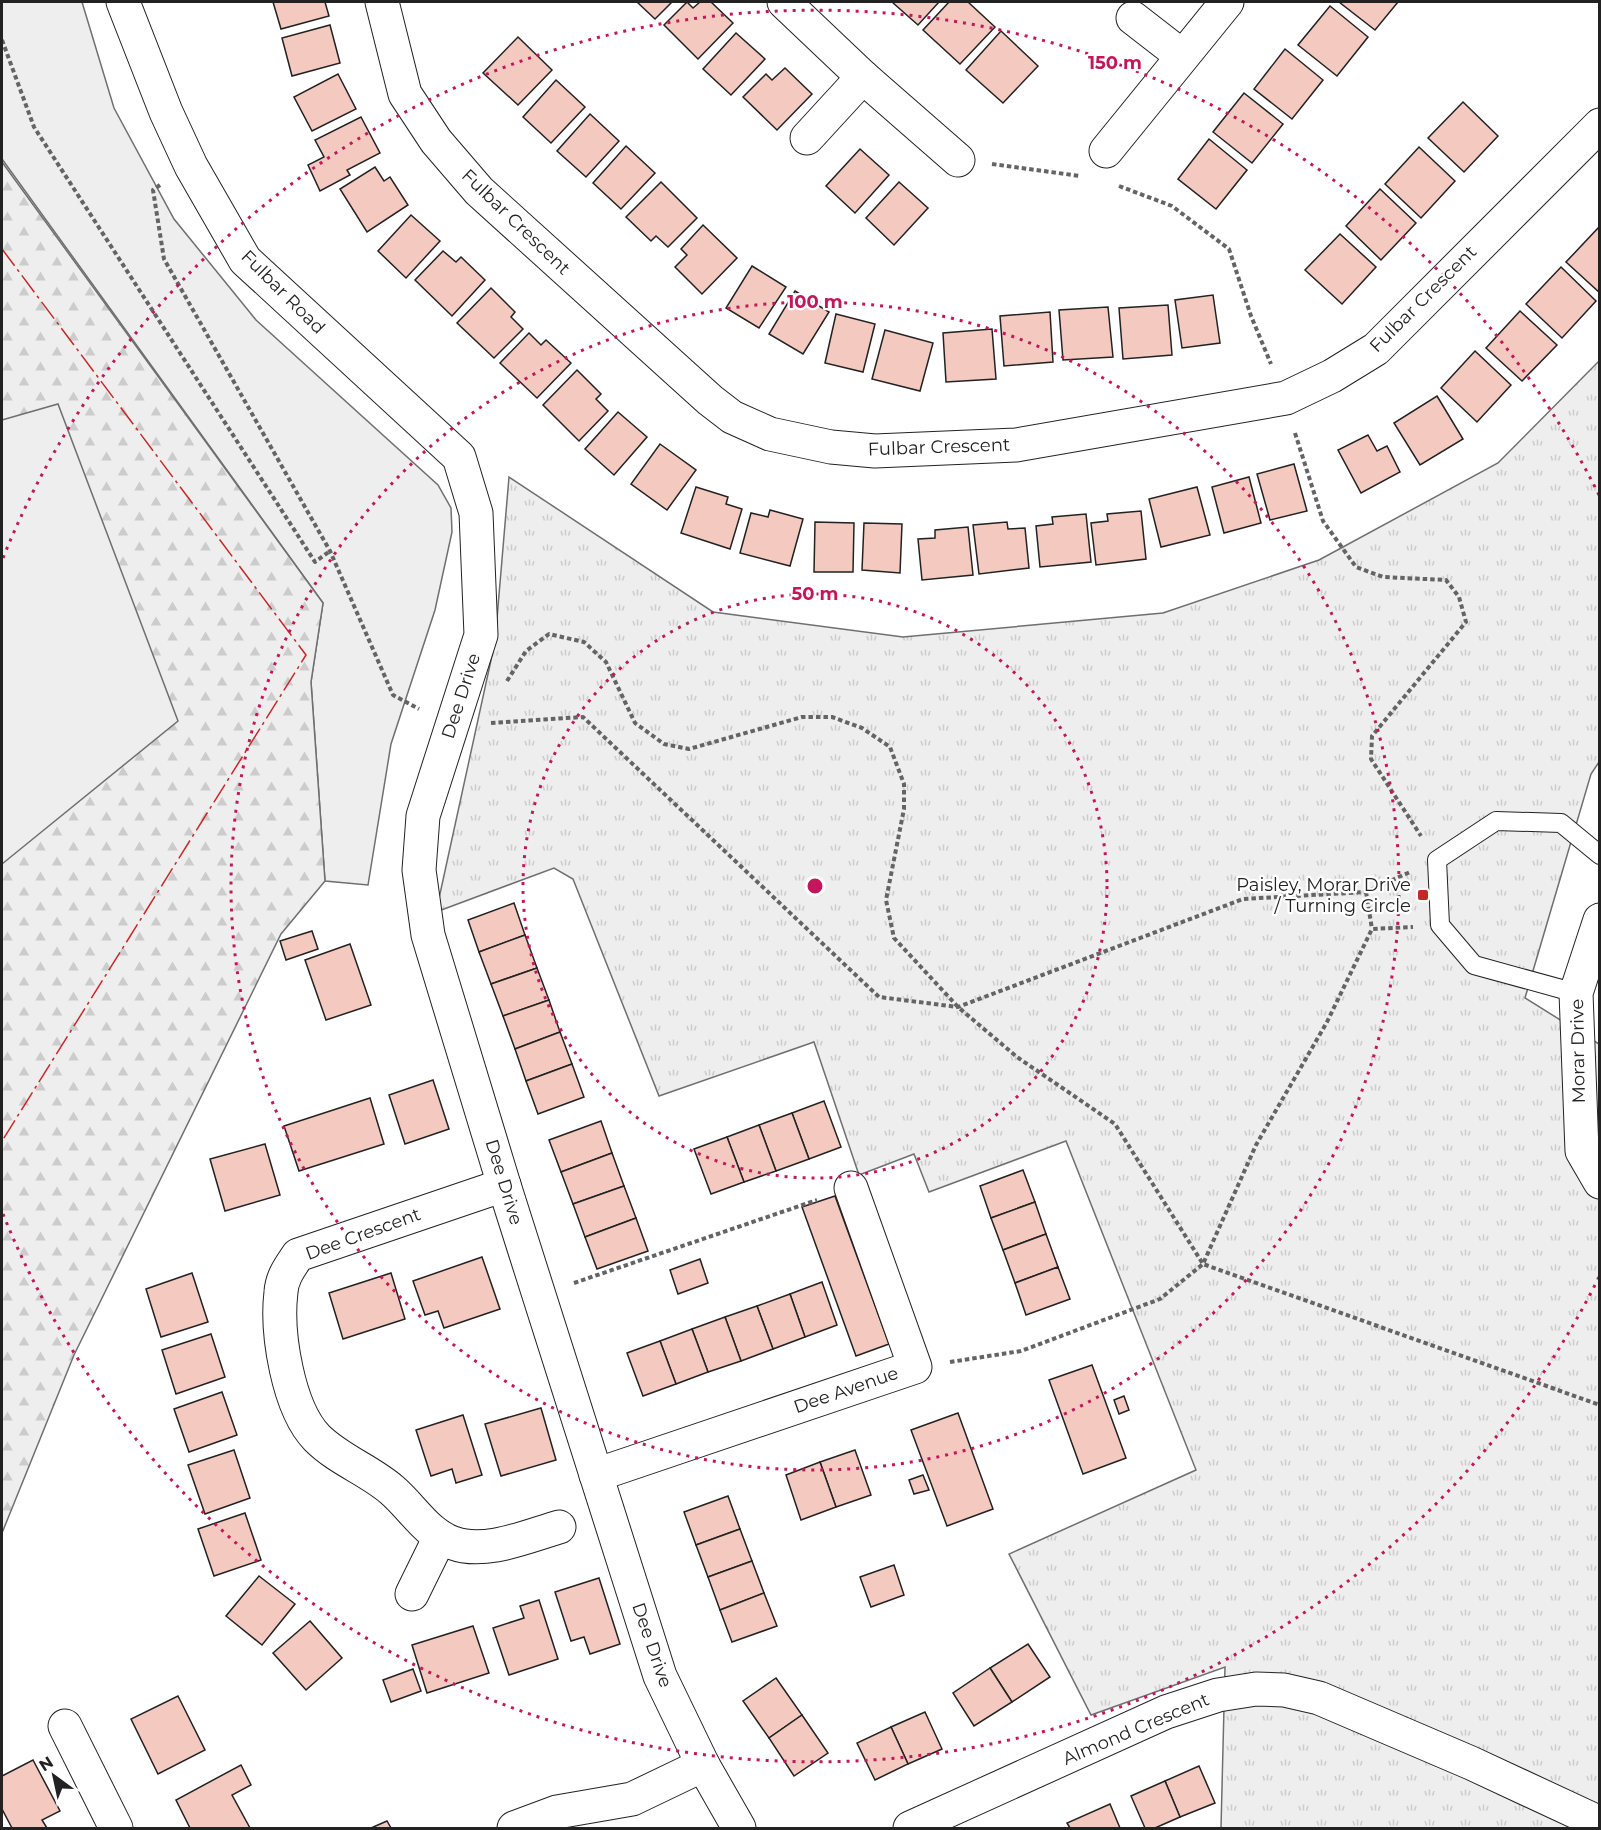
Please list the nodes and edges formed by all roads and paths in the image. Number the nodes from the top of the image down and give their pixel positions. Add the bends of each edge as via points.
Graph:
1 (123, 2) edge
2 (382, 2) edge
3 (783, 2) edge
4 (1227, 2) edge
5 (1133, 18) dead end
6 (2, 40) edge
7 (1182, 56) junction
8 (863, 77) junction
9 (1599, 125) edge
10 (807, 138) dead end
11 (958, 160) joint
12 (1104, 165) junction
13 (191, 166) junction
14 (1286, 398) junction
15 (476, 513) joint
16 (330, 551) junction
17 (505, 685) dead end
18 (452, 726) junction
19 (1599, 855) edge
20 (1437, 860) junction
21 (1366, 892) junction
22 (1599, 920) edge
23 (1440, 926) junction
24 (1372, 929) junction
25 (1576, 993) junction
26 (958, 1007) junction
27 (1599, 1182) edge
28 (504, 1185) junction
29 (851, 1188) joint
30 (1203, 1264) junction
31 (539, 1295) junction
32 (915, 1367) junction
33 (1599, 1405) edge
34 (596, 1474) junction
35 (559, 1527) dead end
36 (440, 1537) junction
37 (412, 1594) dead end
38 (65, 1726) dead end
39 (704, 1765) junction
40 (1599, 1823) edge
41 (116, 1828) edge
42 (514, 1828) edge
43 (739, 1828) edge
44 (910, 1828) edge

1 - 13 street, Fulbar Road
2 - 14 street, Fulbar Crescent via 405,94 436,141 479,191 710,400 732,417 770,434 797,442 875,451 1016,445
3 - 8 street
4 - 7 street
5 - 7 street
6 - 16 path via 34,127 315,562
7 - 12 street
8 - 10 street
8 - 11 street
9 - 14 street, Fulbar Crescent via 1376,349
11 - 12 path
12 - 14 path via 1172,206 1229,249 1251,316
13 - 15 street, Fulbar Road via 245,260 459,457
13 - 16 path via 153,190 164,259
14 - 20 path via 1323,521 1356,567 1383,577 1446,580 1459,597 1466,622 1372,736 1371,759
15 - 18 street, Dee Drive via 481,635
16 - 18 path via 393,695
17 - 26 path via 526,651 549,634 584,642 606,662 636,723 664,744 689,749 802,717 832,717 862,728 890,747 904,784 904,809 886,900 894,938
18 - 26 path via 583,717 879,997
18 - 28 street, Dee Drive via 423,816 419,870 428,935
19 - 20 lane via 1562,823 1496,821
20 - 21 path
20 - 23 lane
21 - 24 path
21 - 26 path via 1244,899
22 - 25 street, Morar Drive
23 - 24 path
23 - 25 lane via 1474,965
24 - 30 path via 1327,1022 1256,1145
25 - 27 street, Morar Drive via 1582,1151
26 - 30 path via 1017,1057 1115,1124
28 - 31 street, Dee Drive
28 - 36 street, Dee Crescent via 298,1256 286,1272 281,1290 284,1348 292,1392 301,1414 316,1437 383,1482
29 - 31 path
29 - 32 street, Dee Avenue
30 - 32 path via 1160,1299 1021,1351
30 - 33 path
31 - 34 street, Dee Drive
32 - 34 street, Dee Avenue
34 - 39 street, Dee Drive via 660,1676
35 - 36 street, Dee Crescent via 483,1546 454,1544
36 - 37 street
38 - 41 street
39 - 42 street via 632,1799 557,1812
39 - 43 street, Dee Drive
40 - 44 street, Almond Crescent via 1471,1762 1319,1698 1256,1689 1218,1695 1166,1712

